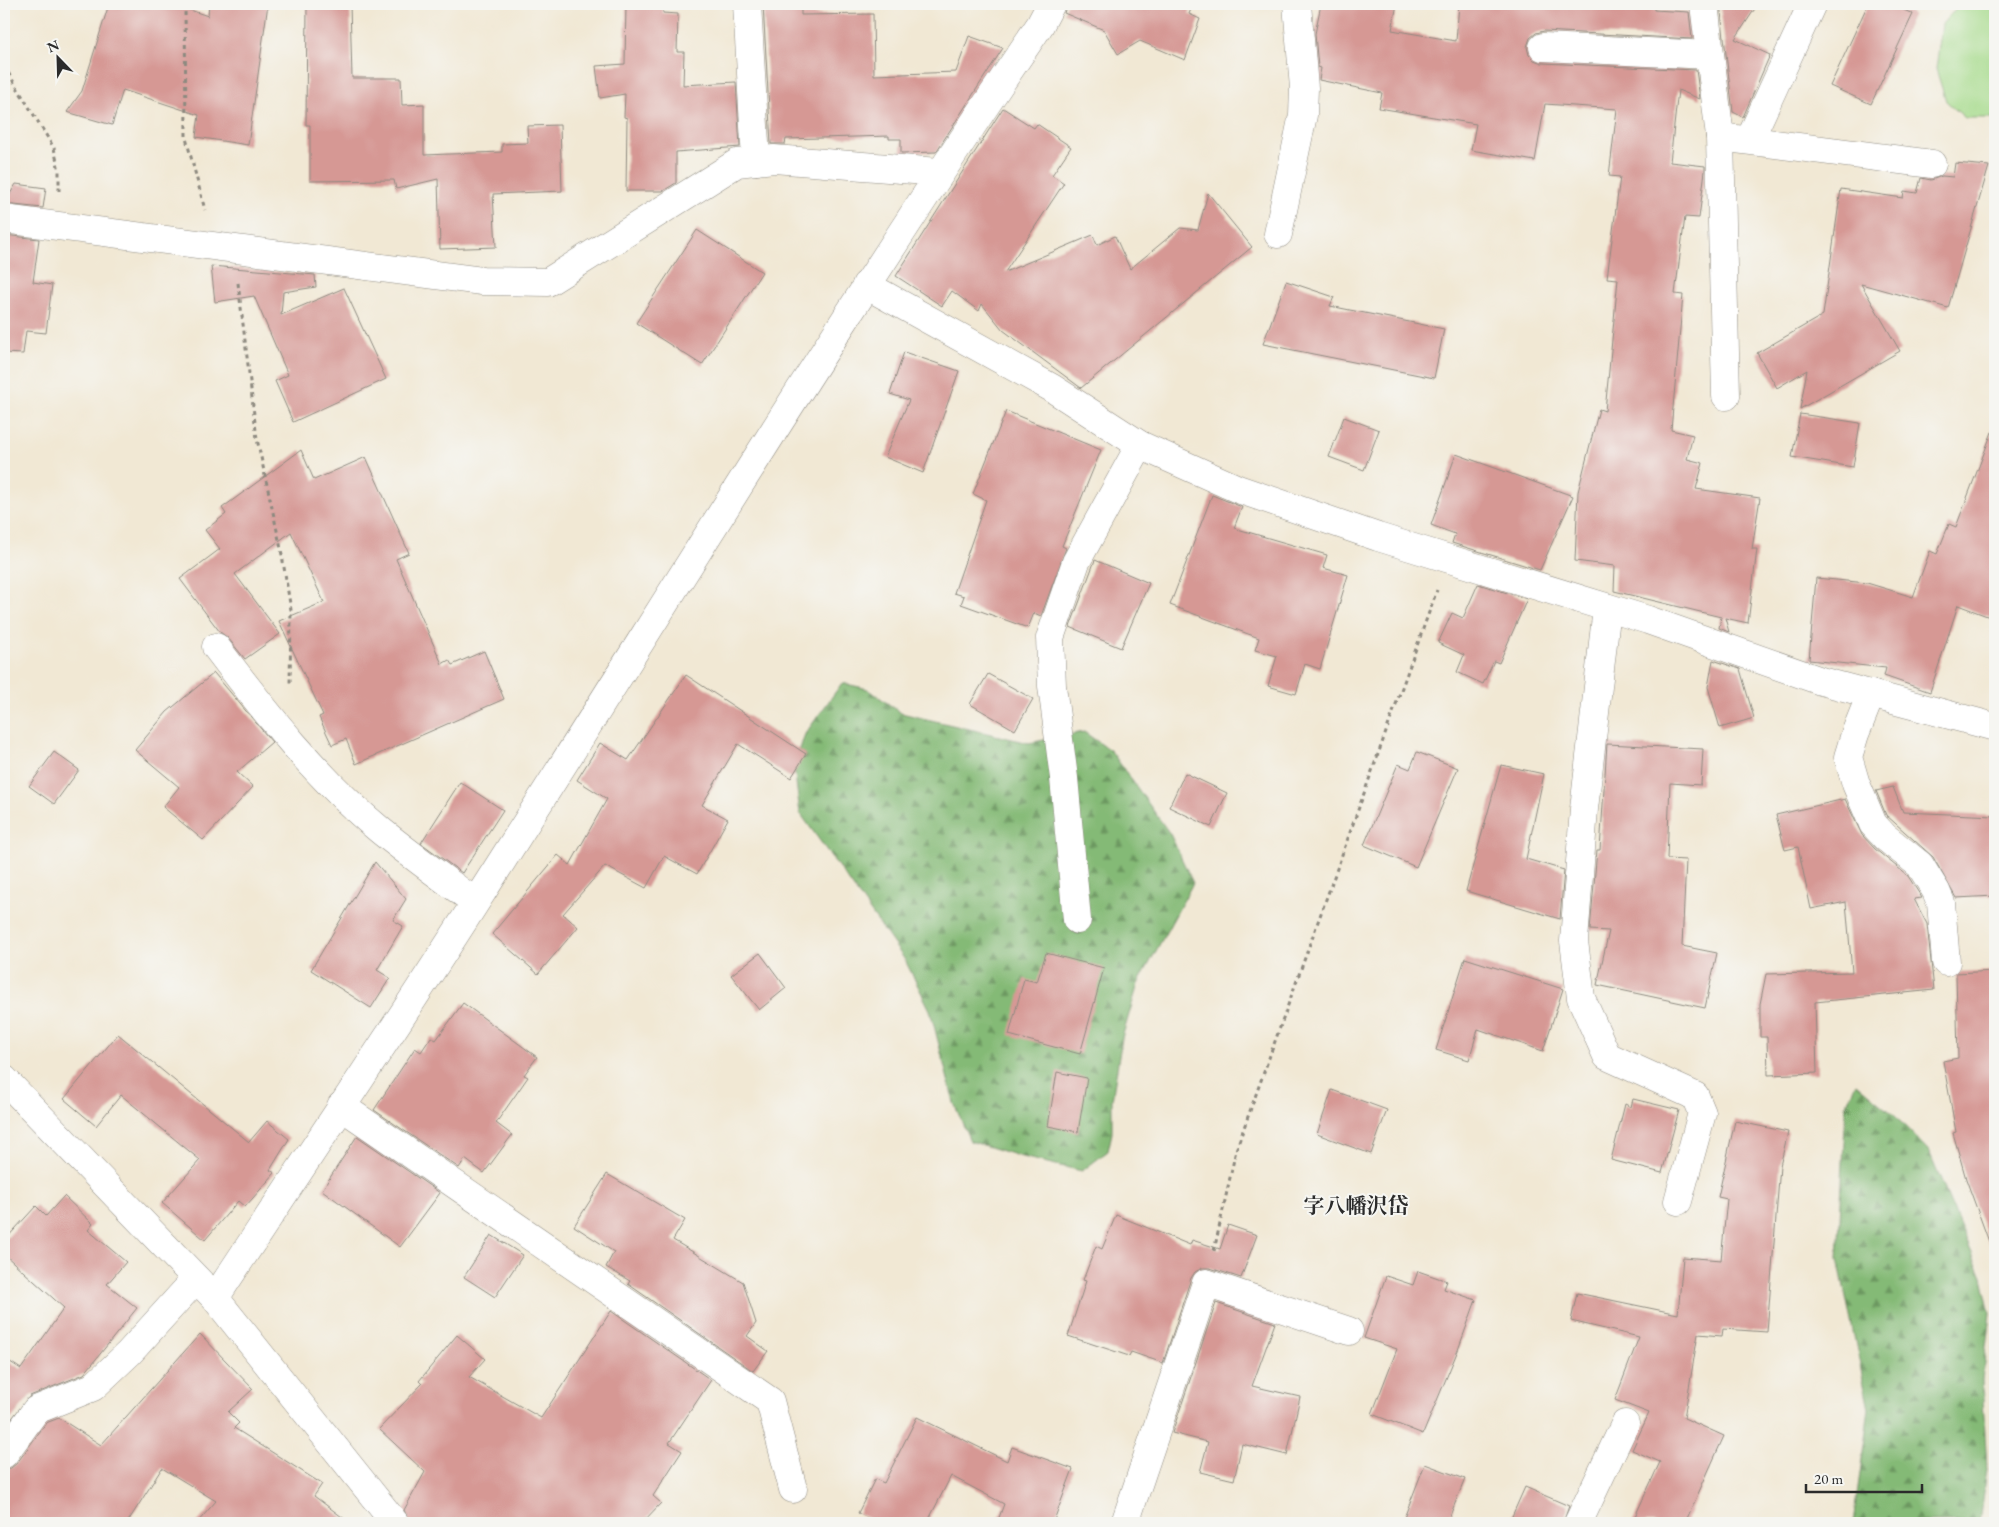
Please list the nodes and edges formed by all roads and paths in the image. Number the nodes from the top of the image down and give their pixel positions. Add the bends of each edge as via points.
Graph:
1 (186, 4) edge
2 (747, 4) edge
3 (1051, 4) edge
4 (1297, 4) edge
5 (1704, 4) edge
6 (1812, 4) edge
7 (1544, 47) dead end
8 (1710, 55) junction
9 (4, 66) edge
10 (1720, 137) junction
11 (1750, 139) junction
12 (756, 161) junction
13 (1932, 164) dead end
14 (939, 172) junction
15 (4, 219) edge
16 (60, 226) junction
17 (1278, 234) dead end
18 (223, 246) junction
19 (866, 285) junction
20 (1726, 396) dead end
21 (1140, 445) junction
22 (1450, 559) junction
23 (1607, 608) junction
24 (216, 647) dead end
25 (290, 688) dead end
26 (1871, 694) junction
27 (1995, 727) edge
28 (475, 902) junction
29 (1077, 920) dead end
30 (1946, 962) dead end
31 (4, 1079) edge
32 (341, 1106) junction
33 (1678, 1201) dead end
34 (1206, 1283) junction
35 (206, 1289) junction
36 (1349, 1331) dead end
37 (1625, 1424) dead end
38 (4, 1454) edge
39 (793, 1489) dead end
40 (395, 1523) edge
41 (1126, 1523) edge
42 (1578, 1523) edge

1 - 18 path via 186,138
2 - 12 street
3 - 14 street
4 - 17 street via 1303,115
5 - 8 street
6 - 11 street
7 - 8 street
8 - 10 street
9 - 16 path via 54,148 59,171
10 - 11 street
10 - 20 street
11 - 13 street
12 - 14 street via 774,159
12 - 18 street via 737,163 548,282 482,281
14 - 19 street
15 - 16 street
16 - 18 street
18 - 25 path via 257,439 281,550 290,610
19 - 21 street via 1052,388
19 - 28 street
21 - 22 street via 1238,489
21 - 29 street via 1076,562 1050,638 1052,686
22 - 23 street
22 - 34 path via 1236,1150
23 - 26 street via 1821,681
23 - 33 street via 1584,809 1575,950 1581,998 1607,1056 1695,1096 1702,1113
24 - 28 street via 254,698 317,769 380,830
26 - 27 street
26 - 30 street via 1848,757 1873,824 1920,865 1936,891 1941,903
28 - 32 street
31 - 35 street
32 - 35 street
32 - 39 street via 770,1401
34 - 36 street
34 - 41 street
35 - 38 street via 93,1387 36,1410
35 - 40 street
37 - 42 street

